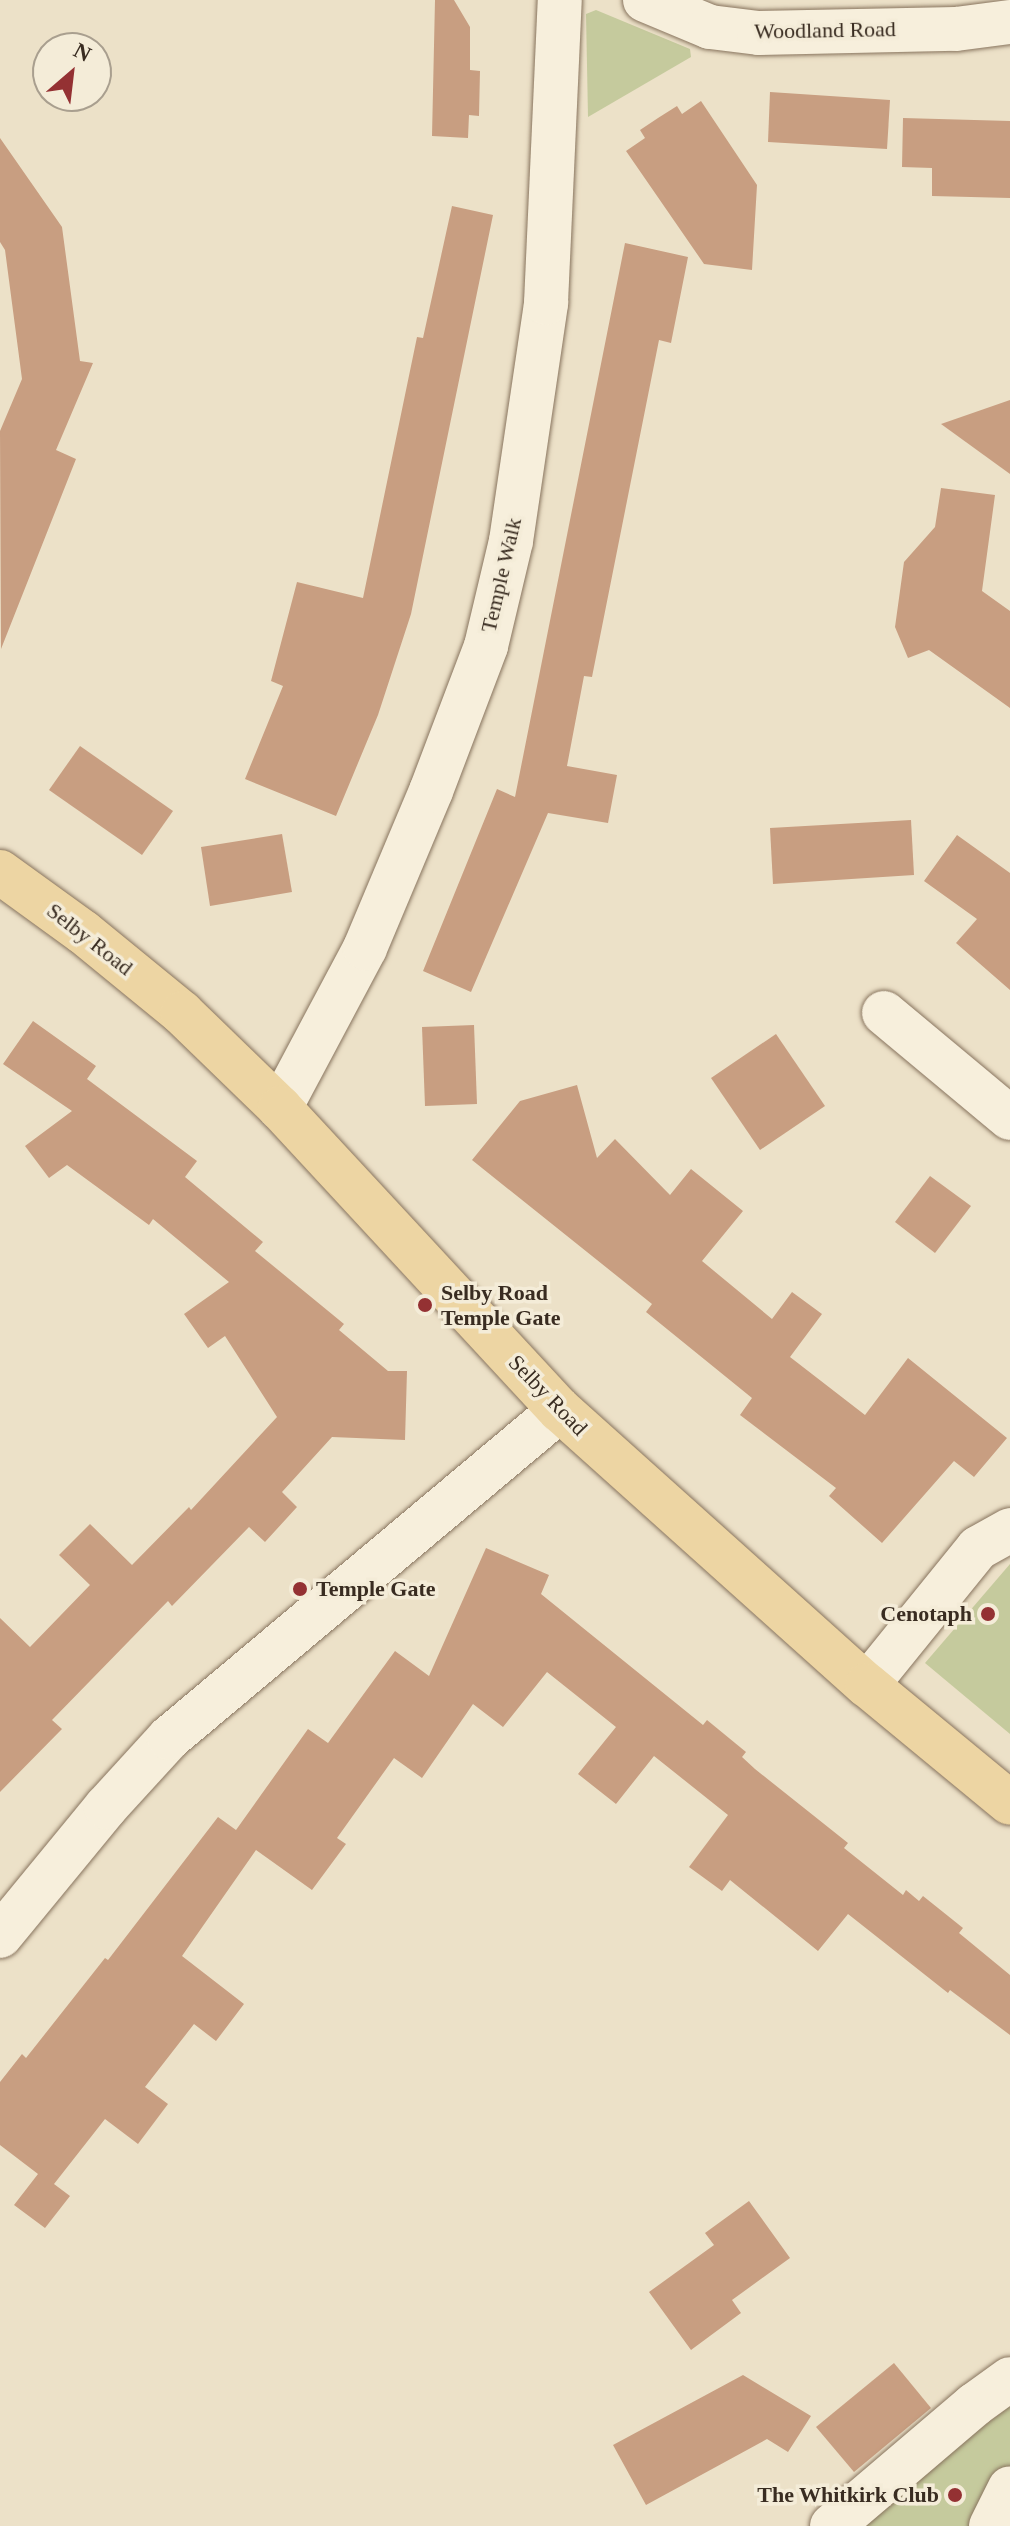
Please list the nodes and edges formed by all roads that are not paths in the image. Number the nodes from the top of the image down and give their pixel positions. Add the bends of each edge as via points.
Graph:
1 (560, 0) edge
2 (645, 0) edge
3 (1010, 22) edge
4 (0, 872) edge
5 (884, 1013) dead end
6 (280, 1108) junction
7 (1010, 1118) edge
8 (560, 1410) junction
9 (1010, 1530) edge
10 (867, 1685) junction
11 (1010, 1803) edge
12 (0, 1936) edge
13 (1010, 2379) edge
14 (1010, 2488) edge
15 (832, 2526) edge
16 (991, 2526) edge

1 - 6 street, Temple Walk via 546,303 511,541 486,646 365,948
2 - 3 street, Woodland Road via 710,27 759,33 956,29
4 - 6 main road, Selby Road via 182,1013
5 - 7 street
6 - 8 main road, Selby Road
8 - 10 main road, Selby Road
8 - 12 street via 169,1738
9 - 10 street via 978,1548
10 - 11 main road, Selby Road
13 - 15 street
14 - 16 street

